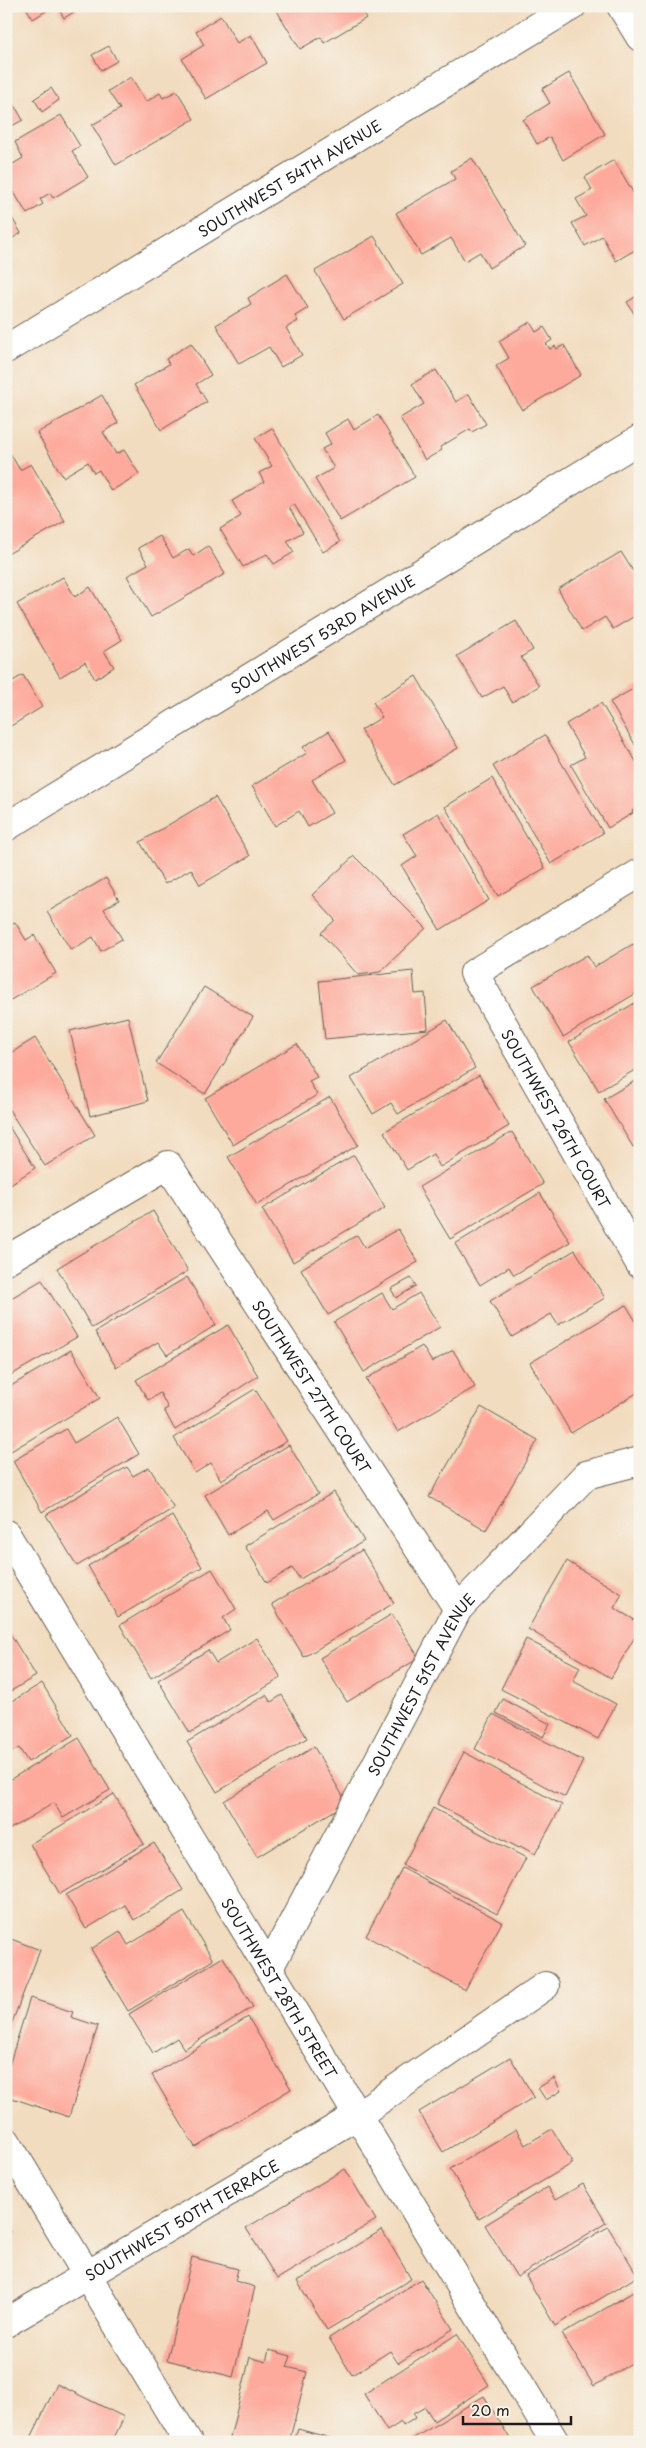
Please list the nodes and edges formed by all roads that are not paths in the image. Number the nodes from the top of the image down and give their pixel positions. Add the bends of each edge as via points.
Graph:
1 (572, 6) edge
2 (621, 6) edge
3 (640, 37) edge
4 (6, 349) edge
5 (640, 439) edge
6 (6, 828) edge
7 (640, 873) edge
8 (6, 1260) edge
9 (640, 1264) edge
10 (640, 1462) edge
11 (6, 1534) edge
12 (458, 1609) junction
13 (269, 1968) junction
14 (546, 1986) dead end
15 (358, 2115) junction
16 (6, 2141) edge
17 (87, 2274) junction
18 (6, 2323) edge
19 (188, 2442) edge
20 (555, 2442) edge

1 - 4 street, SOUTHWEST 54TH AVENUE
2 - 3 street
5 - 6 street, SOUTHWEST 53RD AVENUE
7 - 9 street, SOUTHWEST 26TH COURT via 474,973
8 - 12 street, SOUTHWEST 27TH COURT via 168,1165
10 - 12 street, SOUTHWEST 51ST AVENUE via 586,1474
11 - 13 street, SOUTHWEST 28TH STREET
12 - 13 street, SOUTHWEST 51ST AVENUE
13 - 15 street, SOUTHWEST 28TH STREET
14 - 15 street, SOUTHWEST 50TH TERRACE
15 - 17 street, SOUTHWEST 50TH TERRACE
15 - 20 street, SOUTHWEST 28TH STREET
16 - 17 street
17 - 18 street, SOUTHWEST 50TH TERRACE
17 - 19 street

